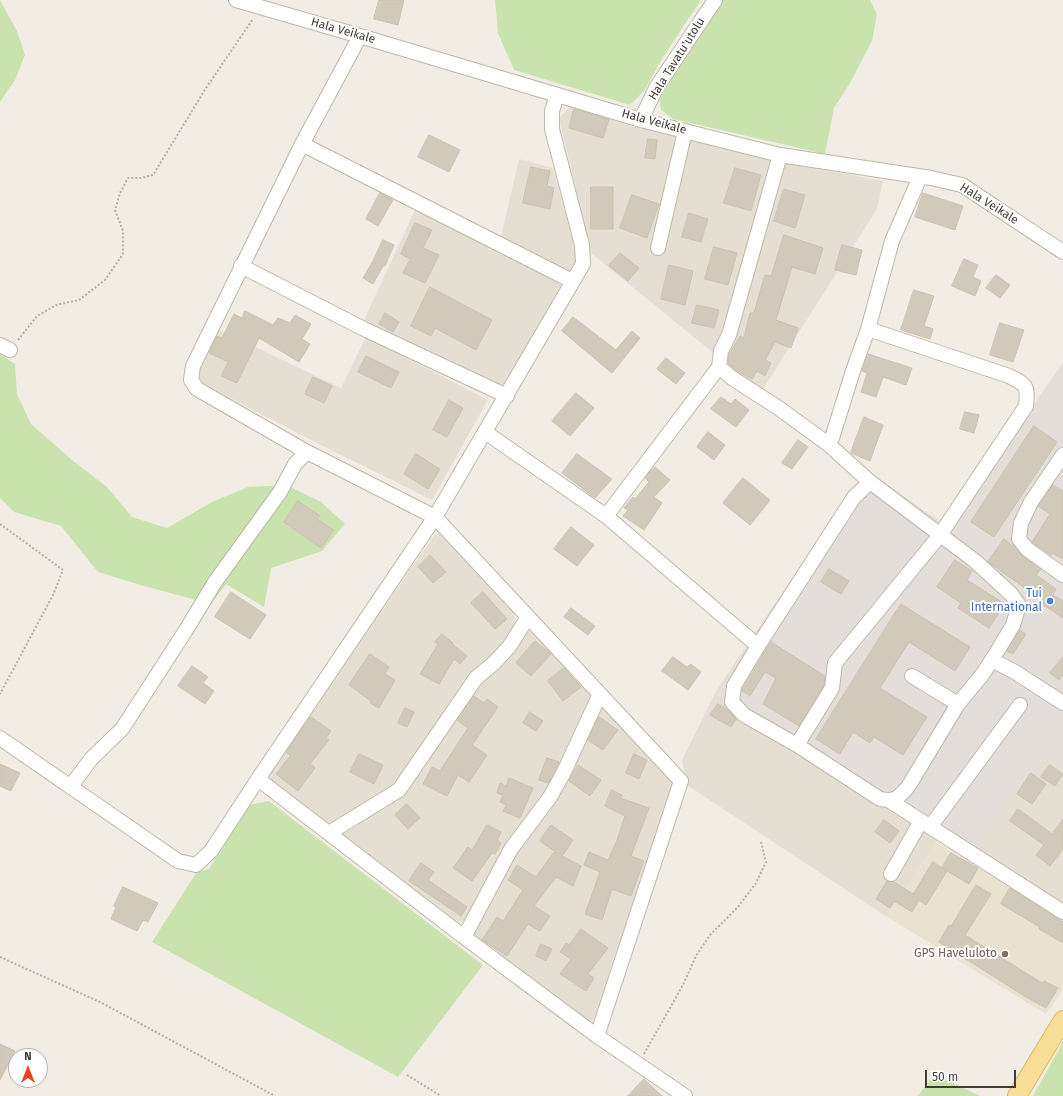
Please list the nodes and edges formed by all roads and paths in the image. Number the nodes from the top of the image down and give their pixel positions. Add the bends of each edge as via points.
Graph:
1 (236, 0) edge
2 (715, 0) edge
3 (261, 8) junction
4 (360, 36) junction
5 (557, 95) junction
6 (642, 120) junction
7 (685, 131) junction
8 (302, 144) junction
9 (780, 155) junction
10 (920, 177) junction
11 (658, 248) dead end
12 (1063, 252) edge
13 (241, 266) junction
14 (572, 281) junction
15 (868, 329) junction
16 (5, 348) edge
17 (719, 367) junction
18 (507, 396) junction
19 (485, 432) junction
20 (828, 444) junction
21 (307, 452) junction
22 (1063, 455) edge
23 (869, 481) junction
24 (606, 516) junction
25 (435, 517) junction
26 (0, 524) edge
27 (940, 535) junction
28 (1063, 575) edge
29 (528, 617) junction
30 (758, 646) junction
31 (992, 660) junction
32 (912, 676) dead end
33 (0, 694) edge
34 (600, 694) junction
35 (1063, 702) edge
36 (958, 704) junction
37 (1020, 705) dead end
38 (0, 738) edge
39 (797, 745) junction
40 (258, 779) junction
41 (71, 786) junction
42 (890, 801) junction
43 (926, 824) junction
44 (329, 833) junction
45 (761, 842) dead end
46 (891, 874) dead end
47 (1063, 912) edge
48 (464, 937) junction
49 (0, 957) edge
50 (1063, 1020) edge
51 (597, 1036) junction
52 (639, 1065) junction
53 (406, 1075) dead end
54 (275, 1096) edge
55 (440, 1096) edge
56 (685, 1096) edge
57 (1018, 1096) edge

1 - 3 street, Hala Veikale
2 - 6 street, Hala Tavatu'utolu via 656,88
3 - 4 street, Hala Veikale
3 - 16 path via 206,88 153,175 128,178 120,193 116,210 123,231 123,254 105,280 79,300 56,305 37,316
4 - 5 street, Hala Veikale
4 - 8 street
5 - 6 street, Hala Veikale
5 - 14 street via 552,111 552,129 582,245 583,264
6 - 7 street, Hala Veikale
7 - 9 street, Hala Veikale
7 - 11 street
8 - 13 street
8 - 14 street
9 - 10 street, Hala Veikale
9 - 17 street via 729,335 721,350
10 - 12 street, Hala Veikale via 962,185
10 - 15 street via 892,241
13 - 18 street via 364,329
13 - 21 street via 193,366 191,380 197,389
14 - 18 street
15 - 20 street
15 - 27 street via 1009,376 1022,383 1028,391 1026,406
17 - 20 street
17 - 24 street
18 - 19 street
19 - 24 street
19 - 25 street
20 - 23 street
21 - 25 street
21 - 41 street via 295,464 280,492 215,582 122,729 91,759
22 - 28 street via 1031,502 1021,523 1019,539 1026,549
23 - 27 street
23 - 30 street via 854,497
24 - 30 street
25 - 29 street
25 - 40 street
26 - 33 path via 63,570 53,595
27 - 31 street via 975,561 1011,594 1019,605 1013,625
27 - 39 street via 835,663 832,688
29 - 34 street
29 - 44 street via 509,647 476,678 399,790
30 - 39 street via 734,686 732,702 744,715
31 - 35 street
31 - 36 street
32 - 36 street
34 - 48 street via 563,774 512,849
34 - 51 street via 680,780
36 - 42 street via 908,787 900,796
37 - 43 street
38 - 41 street
39 - 42 street via 880,799
40 - 41 street via 211,851 196,865 178,860
40 - 44 street
42 - 43 street
43 - 46 street
43 - 47 street
44 - 48 street
45 - 52 path via 766,862 756,883 738,907 710,935 696,956
48 - 51 street
49 - 54 path via 100,1002
50 - 57 main road
51 - 52 street
52 - 56 street
53 - 55 path

